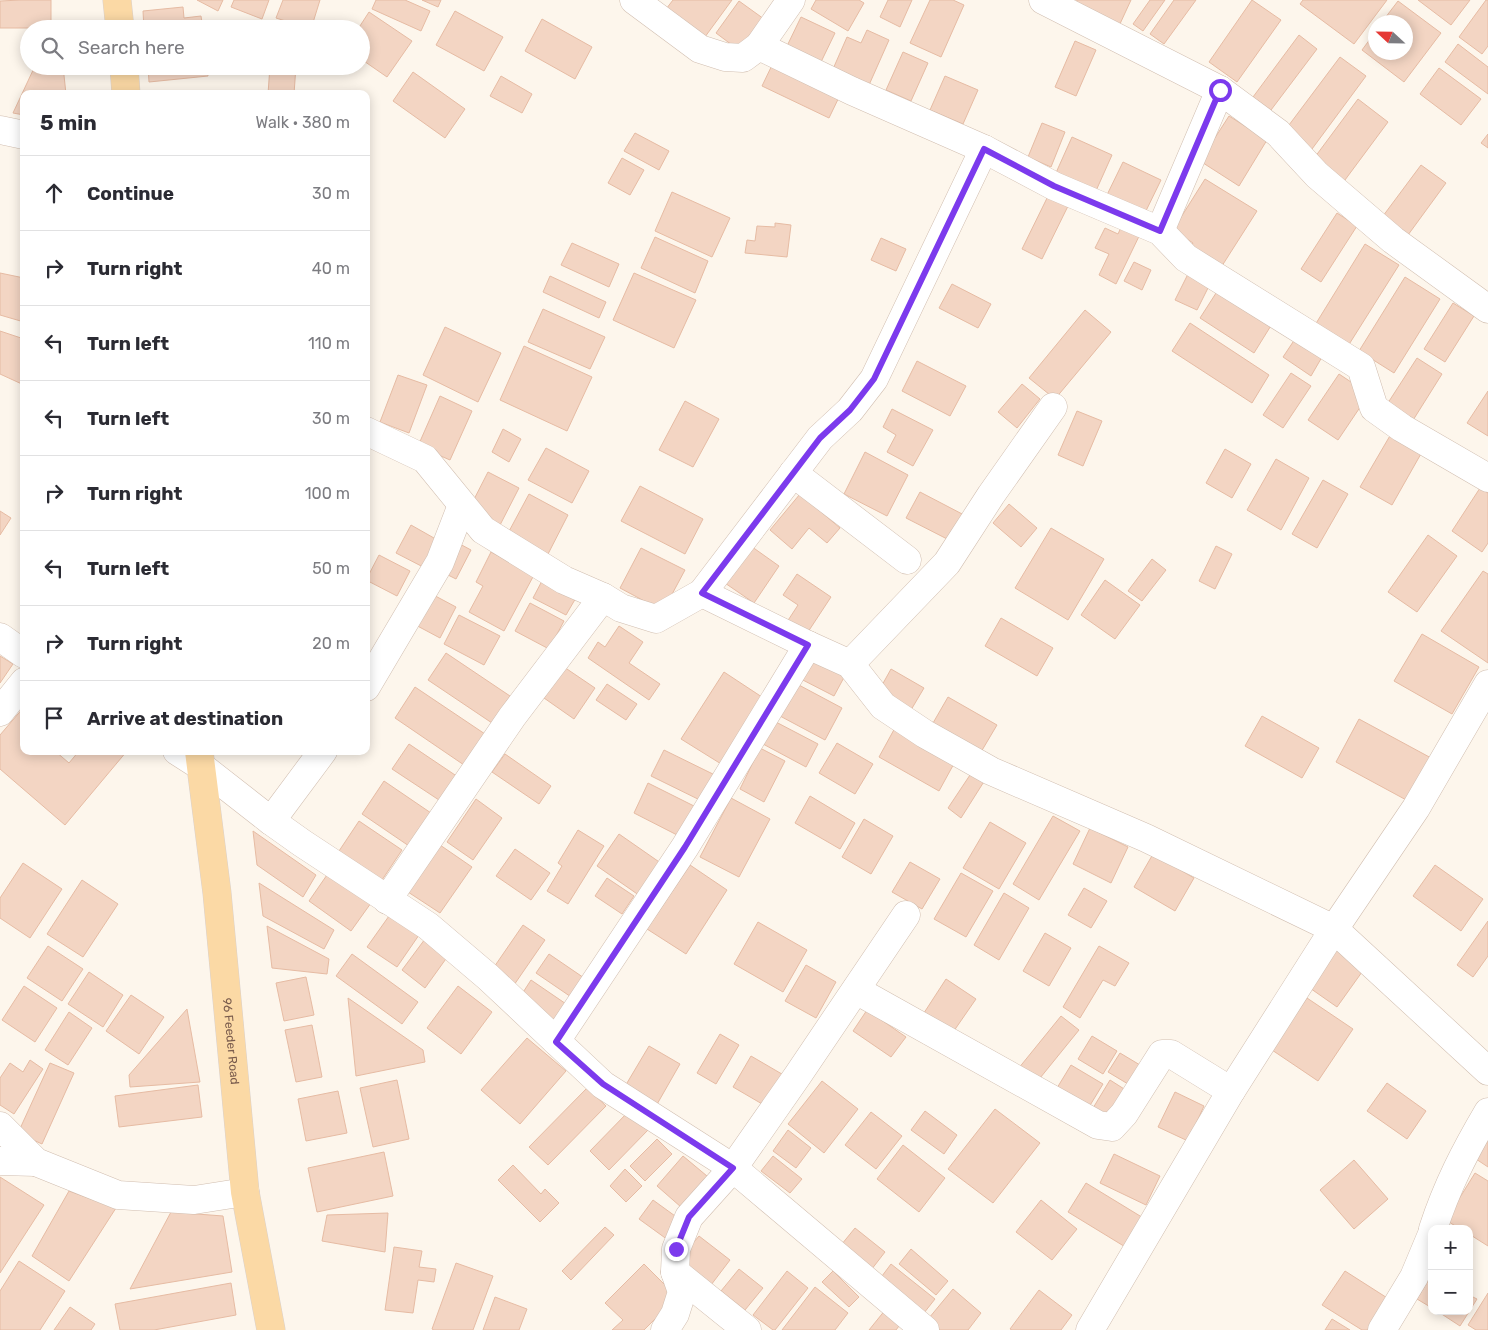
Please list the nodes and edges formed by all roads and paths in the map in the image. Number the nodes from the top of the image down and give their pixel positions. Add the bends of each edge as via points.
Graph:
1 (117, 0) edge
2 (634, 0) edge
3 (791, 0) edge
4 (1043, 0) edge
5 (119, 20) edge
6 (759, 46) junction
7 (125, 75) edge
8 (126, 90) edge
9 (1220, 90) junction
10 (0, 130) edge
11 (20, 134) edge
12 (984, 149) junction
13 (1160, 231) junction
14 (1488, 309) edge
15 (1053, 407) dead end
16 (370, 433) edge
17 (793, 473) junction
18 (1488, 478) edge
19 (462, 505) junction
20 (907, 560) dead end
21 (702, 593) junction
22 (603, 596) junction
23 (0, 637) edge
24 (808, 645) junction
25 (20, 651) edge
26 (850, 664) junction
27 (370, 680) edge
28 (1488, 684) edge
29 (20, 687) edge
30 (0, 712) edge
31 (320, 755) edge
32 (200, 759) edge
33 (271, 821) junction
34 (387, 900) junction
35 (906, 916) dead end
36 (1334, 929) junction
37 (856, 990) junction
38 (556, 1042) junction
39 (1488, 1071) edge
40 (1231, 1090) junction
41 (1488, 1112) edge
42 (0, 1126) edge
43 (0, 1161) edge
44 (36, 1162) junction
45 (733, 1168) junction
46 (246, 1192) junction
47 (1434, 1225) edge
48 (1428, 1244) edge
49 (675, 1272) junction
50 (271, 1330) edge
51 (665, 1330) edge
52 (747, 1330) edge
53 (926, 1330) edge
54 (1090, 1330) edge
55 (1382, 1330) edge

1 - 5 main road
2 - 6 street via 700,49 725,57 743,58
3 - 6 street
4 - 9 street
6 - 12 street
7 - 8 main road
9 - 13 street
9 - 14 street via 1278,133 1317,175 1393,240
10 - 11 street
12 - 13 street via 1054,186
12 - 17 street via 874,379
13 - 18 street via 1186,258 1362,367 1374,408
15 - 26 street via 947,563
16 - 19 street via 425,459
17 - 20 street
17 - 21 street
19 - 22 street via 483,530 564,580
19 - 27 street via 440,562
21 - 22 street via 656,619 621,608
21 - 24 street
22 - 34 street via 512,717
23 - 25 street
24 - 26 street
24 - 38 street via 685,847
26 - 36 street via 883,706 991,771 1146,838
28 - 36 street via 1416,808
29 - 30 street
31 - 33 street
32 - 33 street
32 - 46 main road, 96 Feeder Road via 224,952
33 - 34 street
34 - 38 street via 428,926 488,977
35 - 37 street
36 - 39 street
36 - 40 street
37 - 40 street via 1098,1125 1112,1127 1124,1114 1162,1054 1170,1054
37 - 45 street
38 - 45 street via 603,1084
40 - 54 street
41 - 47 street via 1467,1147
42 - 44 street
43 - 44 street
44 - 46 street via 118,1195 194,1200
45 - 49 street via 689,1217 676,1249
45 - 53 street
46 - 50 main road, 96 Feeder Road
48 - 55 street via 1414,1277
49 - 51 street via 682,1292 675,1314
49 - 52 street

